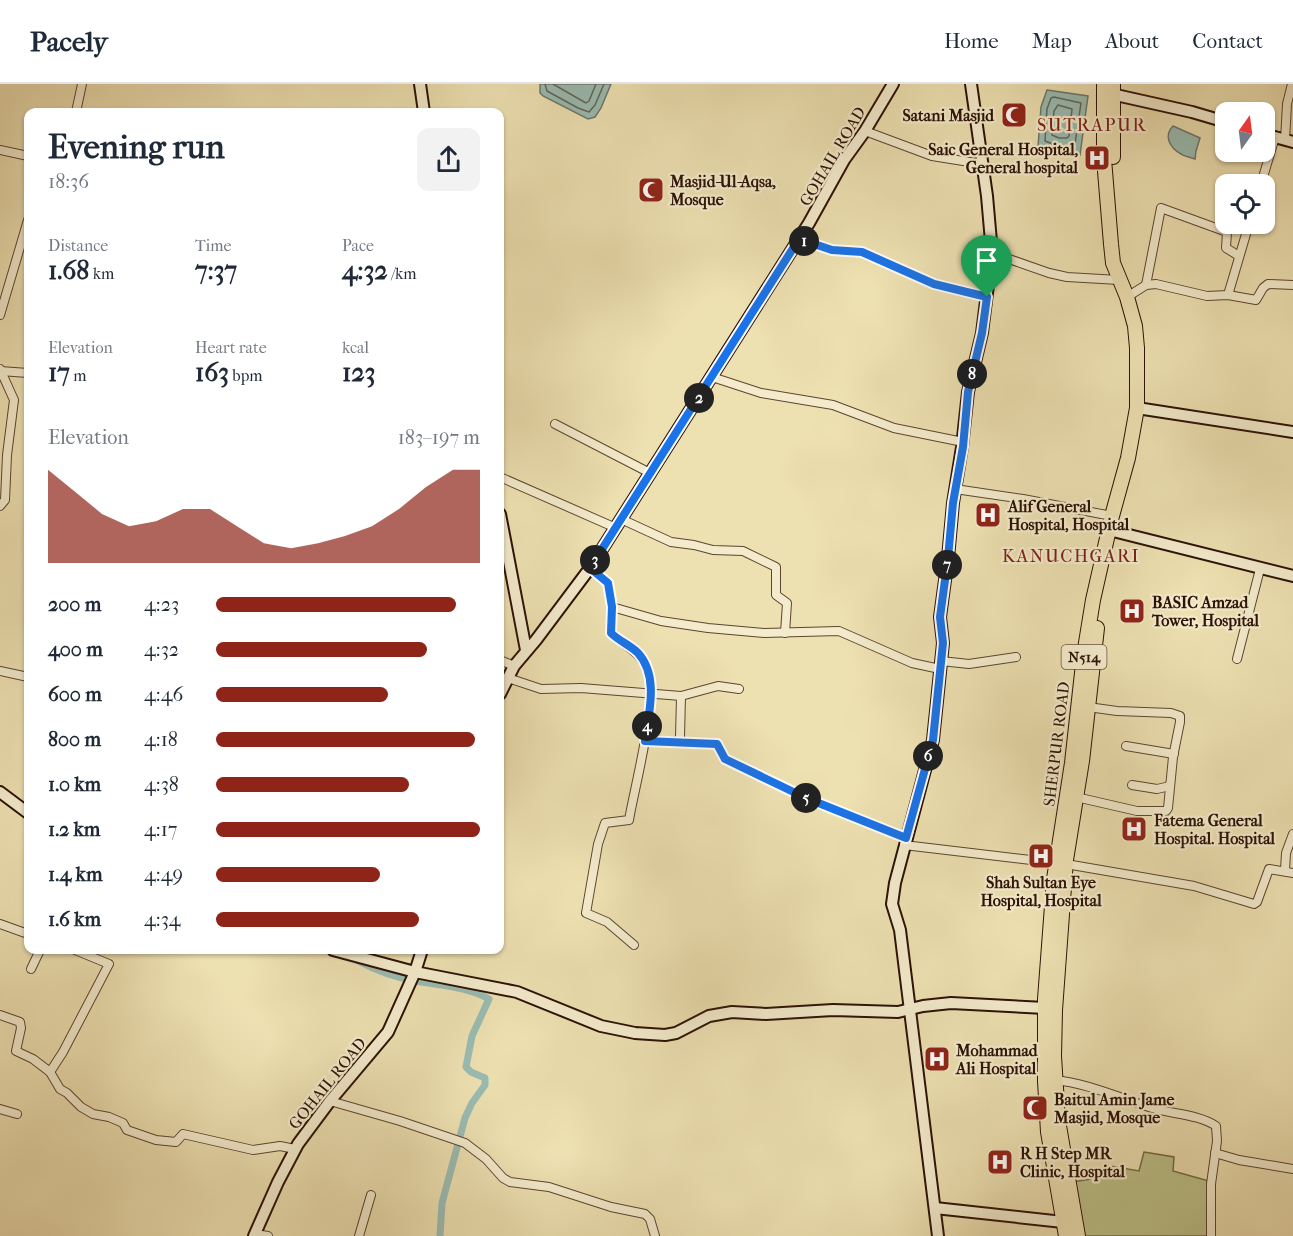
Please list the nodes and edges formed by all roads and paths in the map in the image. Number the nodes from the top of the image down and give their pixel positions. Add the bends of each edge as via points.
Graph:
1 (82, 84) edge
2 (420, 84) edge
3 (893, 84) edge
4 (971, 84) edge
5 (1292, 84) edge
6 (1108, 88) edge
7 (77, 108) edge
8 (423, 108) edge
9 (1215, 119) edge
10 (865, 131) junction
11 (1279, 138) edge
12 (0, 150) edge
13 (24, 155) edge
14 (982, 164) junction
15 (1265, 174) edge
16 (24, 234) edge
17 (1246, 234) edge
18 (799, 239) junction
19 (992, 253) junction
20 (1239, 256) junction
21 (1119, 280) junction
22 (1293, 285) edge
23 (1136, 291) junction
24 (1228, 295) junction
25 (987, 297) junction
26 (0, 315) edge
27 (0, 370) edge
28 (24, 373) edge
29 (712, 377) junction
30 (1141, 408) junction
31 (555, 424) dead end
32 (1293, 432) edge
33 (963, 442) junction
34 (3, 455) edge
35 (650, 473) junction
36 (504, 479) edge
37 (955, 489) junction
38 (0, 506) edge
39 (1112, 516) junction
40 (618, 523) junction
41 (1113, 531) junction
42 (504, 535) edge
43 (590, 568) junction
44 (1260, 569) junction
45 (1293, 576) edge
46 (612, 607) junction
47 (785, 633) junction
48 (526, 650) junction
49 (1016, 657) dead end
50 (1237, 659) dead end
51 (504, 662) edge
52 (941, 665) junction
53 (514, 666) junction
54 (0, 671) edge
55 (24, 676) edge
56 (508, 678) junction
57 (504, 686) edge
58 (739, 689) dead end
59 (651, 694) junction
60 (681, 696) junction
61 (1088, 707) junction
62 (680, 737) dead end
63 (645, 741) junction
64 (1126, 746) dead end
65 (1174, 754) junction
66 (1132, 785) dead end
67 (1170, 786) junction
68 (0, 792) edge
69 (1076, 797) junction
70 (24, 810) edge
71 (1293, 834) edge
72 (905, 842) junction
73 (1061, 863) junction
74 (1289, 872) edge
75 (0, 924) edge
76 (24, 933) edge
77 (634, 945) dead end
78 (38, 954) edge
79 (85, 954) edge
80 (350, 954) edge
81 (421, 954) edge
82 (31, 969) dead end
83 (413, 977) junction
84 (1045, 1008) junction
85 (910, 1010) junction
86 (0, 1015) edge
87 (50, 1072) junction
88 (1051, 1080) junction
89 (330, 1101) junction
90 (0, 1109) edge
91 (17, 1114) dead end
92 (295, 1149) junction
93 (1215, 1153) junction
94 (1293, 1169) edge
95 (371, 1195) dead end
96 (935, 1208) junction
97 (1065, 1229) edge
98 (254, 1235) edge
99 (268, 1236) edge
100 (358, 1236) edge
101 (654, 1236) edge
102 (938, 1236) edge
103 (1078, 1236) edge
104 (1211, 1236) edge

1 - 7 street
2 - 8 street
3 - 10 street, GOHAIL ROAD
4 - 14 street
5 - 11 street
6 - 9 street
6 - 21 highway, SHERPUR ROAD / N514 via 1104,159 1113,262
6 - 23 highway, SHERPUR ROAD / N514 via 1118,242 1121,260
10 - 14 street via 932,156
10 - 18 street, GOHAIL ROAD
11 - 15 street
12 - 13 street
14 - 19 street
16 - 26 street
17 - 20 street
18 - 25 street via 832,250 862,252 934,284
18 - 29 street, GOHAIL ROAD
19 - 21 street via 1067,277
19 - 25 street
20 - 23 street via 1226,248 1227,232 1161,208
20 - 24 street
21 - 23 highway, SHERPUR ROAD / N514
22 - 24 street via 1268,284 1256,300
23 - 24 street via 1165,285 1206,296
23 - 30 highway, SHERPUR ROAD / N514
25 - 33 street via 968,392
27 - 28 street
27 - 34 street via 14,400
29 - 33 street via 760,393 833,405 903,430
29 - 35 street, GOHAIL ROAD
30 - 32 street
30 - 39 highway, SHERPUR ROAD / N514
30 - 41 highway, SHERPUR ROAD / N514
31 - 35 street
33 - 37 street
34 - 38 street via 5,500
35 - 40 street, GOHAIL ROAD
36 - 40 street
37 - 39 street
37 - 52 street via 940,617
39 - 41 highway, SHERPUR ROAD / N514
40 - 43 street, GOHAIL ROAD
40 - 47 street via 671,542 743,551 776,567 776,595 787,603
41 - 44 street
41 - 61 highway, SHERPUR ROAD / N514
41 - 73 highway, SHERPUR ROAD / N514 via 1095,589 1084,655
42 - 48 street
43 - 46 street via 608,583
43 - 48 street, GOHAIL ROAD
44 - 45 street
44 - 50 street
46 - 47 street via 684,626
46 - 59 street via 611,633 638,653 649,670
47 - 52 street via 839,631 912,663
48 - 53 street, GOHAIL ROAD
49 - 52 street
51 - 53 street
52 - 72 street via 933,740
53 - 56 street, GOHAIL ROAD
54 - 55 street
56 - 57 street, GOHAIL ROAD
56 - 59 street via 541,689
58 - 60 street via 718,686
59 - 60 street
59 - 63 street
60 - 62 street
61 - 65 street via 1177,714 1180,722
61 - 69 highway, SHERPUR ROAD / N514
63 - 72 street via 717,744 725,759
63 - 77 street via 629,820 605,823 586,913 607,922
64 - 65 street
65 - 67 street
66 - 67 street via 1157,789
67 - 69 street via 1166,811 1137,811
68 - 70 street
69 - 73 highway, SHERPUR ROAD / N514
71 - 74 street via 1287,853
72 - 73 street
72 - 85 street via 892,904 900,930
73 - 74 street via 1194,886 1254,904 1269,869
73 - 84 highway, SHERPUR ROAD / N514
73 - 88 highway, SHERPUR ROAD / N514
75 - 76 street
78 - 82 street
79 - 87 street via 109,964
80 - 83 street
81 - 83 street, GOHAIL ROAD
83 - 85 street via 517,992 601,1026 665,1035 709,1016 732,1012
83 - 89 street, GOHAIL ROAD via 388,1032
84 - 85 street via 951,1003
84 - 88 highway, SHERPUR ROAD / N514
85 - 96 street
86 - 87 street via 20,1022 16,1052
87 - 92 street via 60,1089 81,1107 156,1140 176,1142 183,1134 254,1150 280,1146
88 - 93 street via 1213,1123 1218,1131
88 - 97 highway, SHERPUR ROAD / N514 via 1048,1132
88 - 103 highway, SHERPUR ROAD / N514
89 - 92 street, GOHAIL ROAD
89 - 101 street via 460,1141 510,1182 549,1187 645,1214
90 - 91 street
92 - 98 street, GOHAIL ROAD
93 - 94 street
93 - 104 street
95 - 100 street
96 - 97 street
96 - 102 street
98 - 99 street

